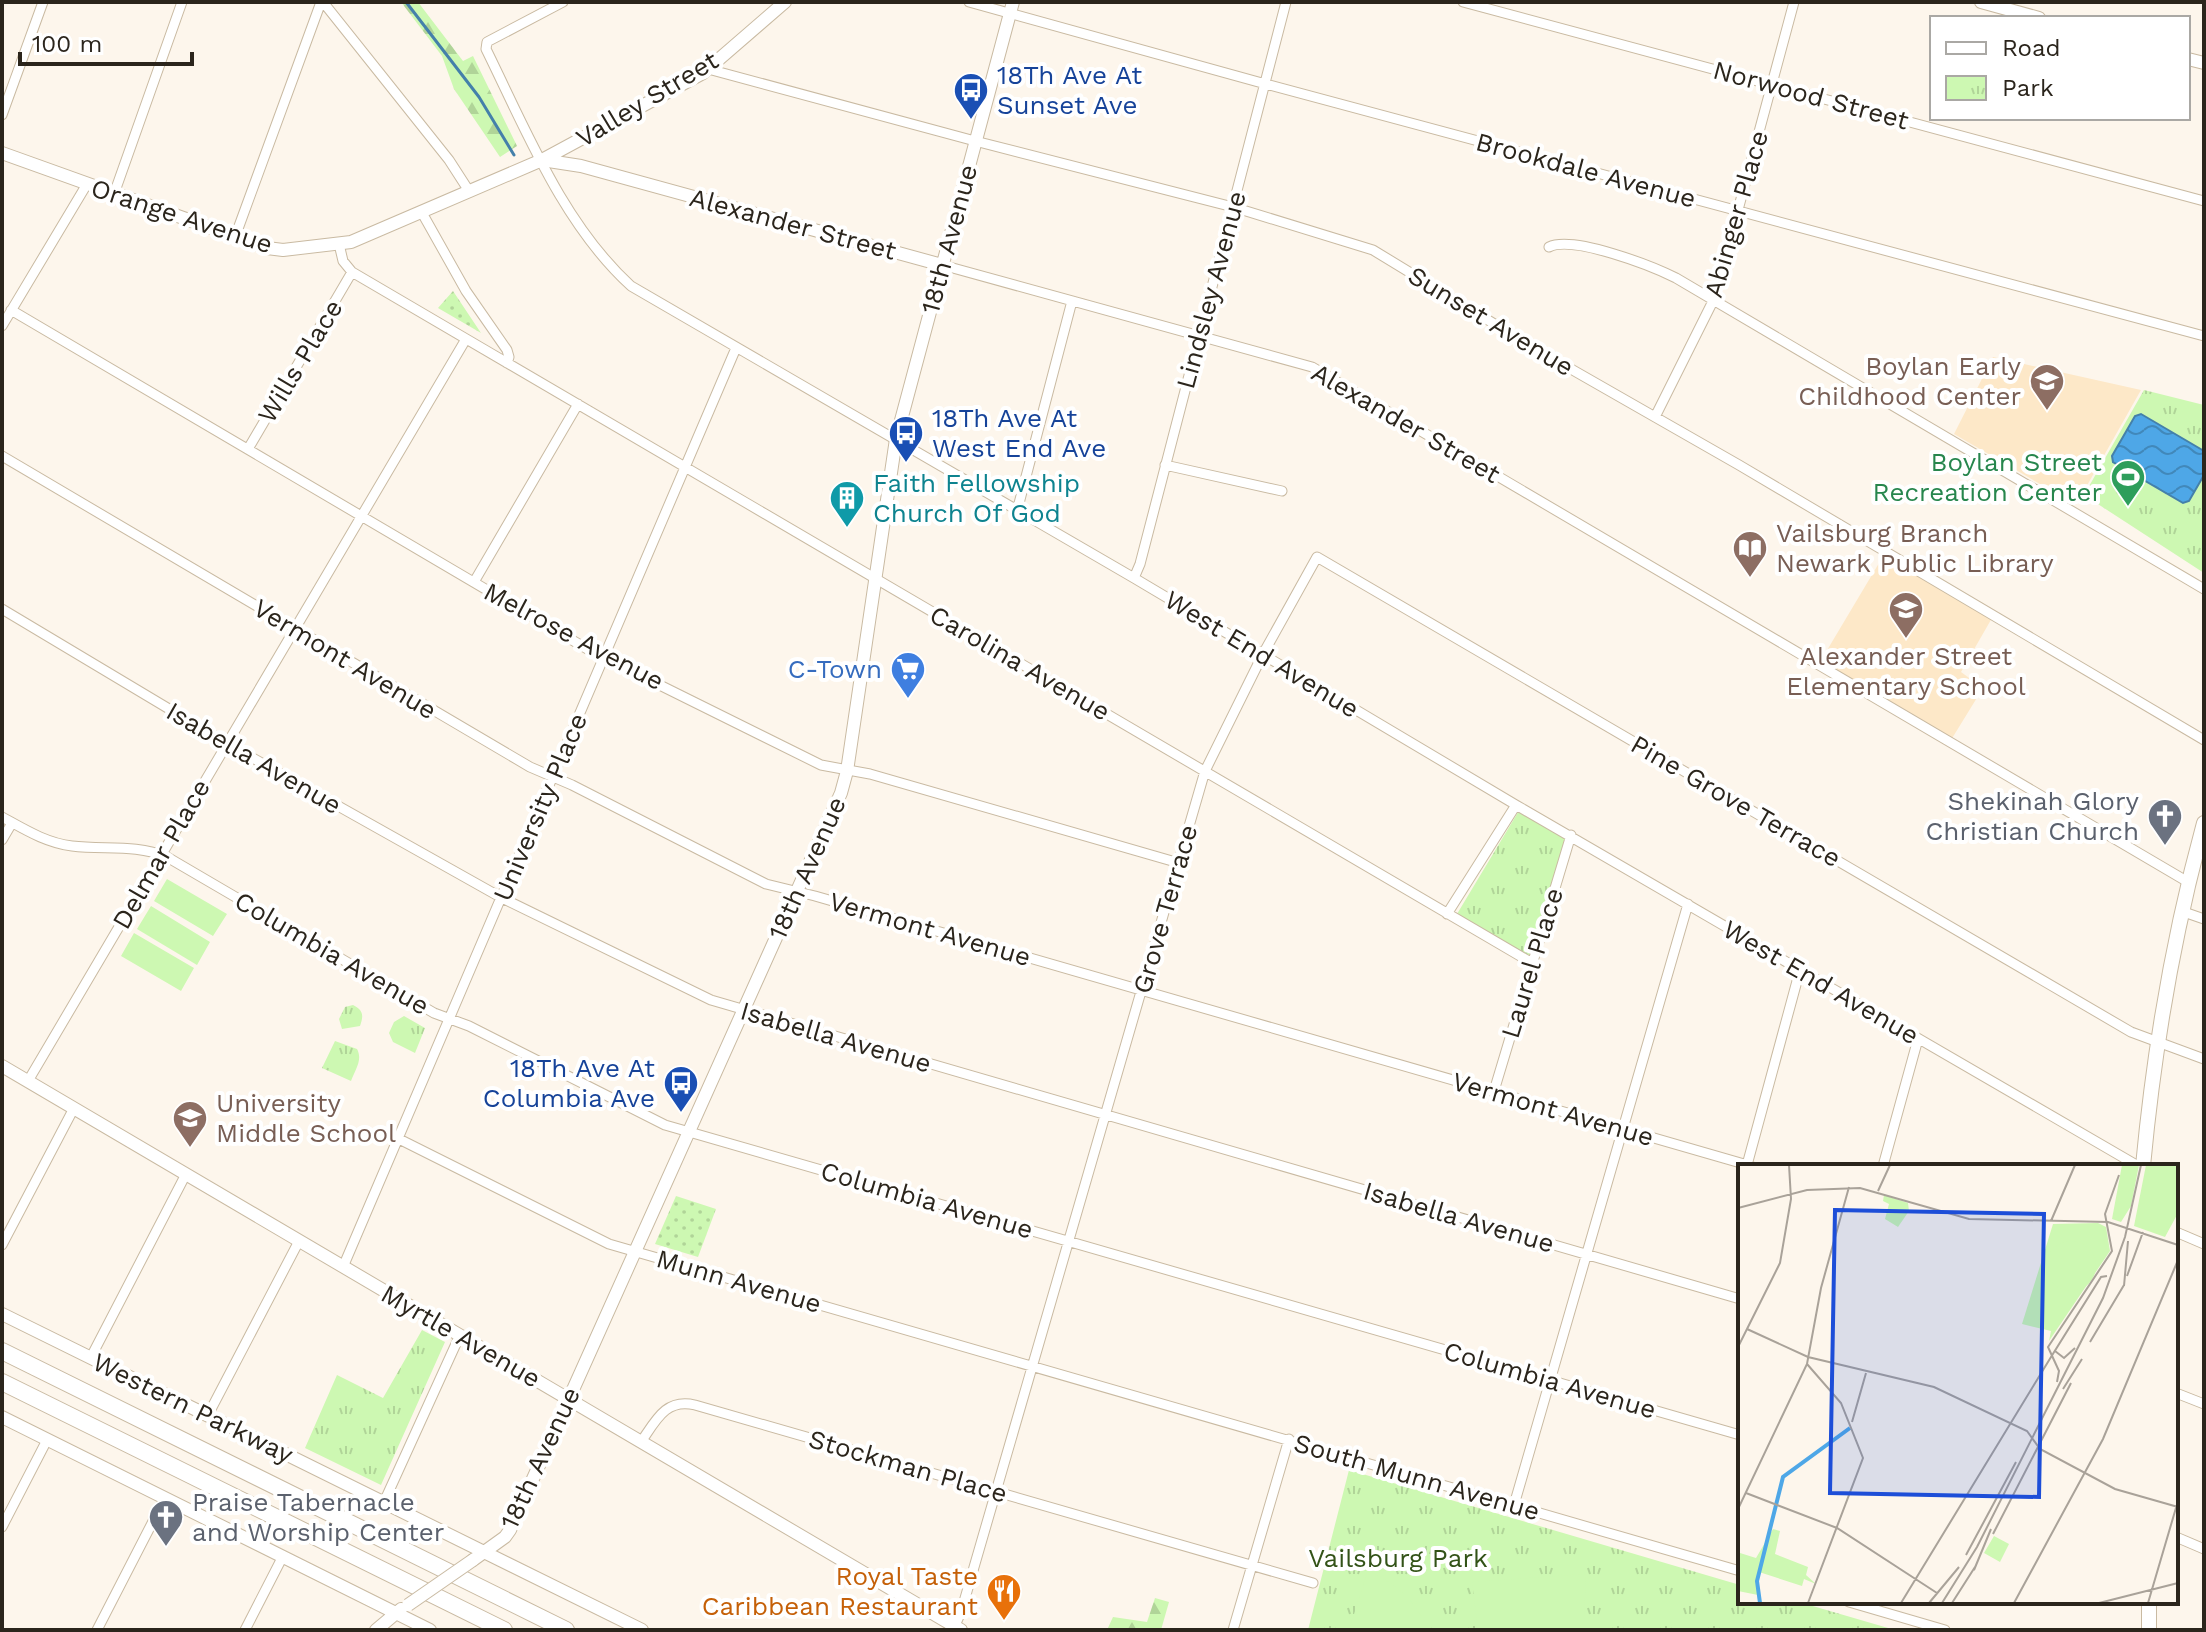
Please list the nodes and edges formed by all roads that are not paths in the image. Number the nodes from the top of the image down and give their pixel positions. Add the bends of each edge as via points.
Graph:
1 (43, 2) edge
2 (182, 2) edge
3 (322, 2) edge
4 (563, 2) edge
5 (785, 2) edge
6 (969, 2) edge
7 (1286, 2) edge
8 (1463, 2) edge
9 (1794, 2) edge
10 (1981, 2) edge
11 (1011, 8) edge
12 (2032, 16) edge
13 (708, 69) junction
14 (1265, 84) junction
15 (1772, 85) junction
16 (2, 115) edge
17 (975, 141) junction
18 (2, 153) edge
19 (542, 160) junction
20 (87, 184) junction
21 (469, 191) junction
22 (114, 194) junction
23 (2204, 201) edge
24 (1233, 207) junction
25 (421, 211) junction
26 (1738, 211) junction
27 (235, 237) junction
28 (339, 244) junction
29 (1549, 247) dead end
30 (942, 265) junction
31 (352, 272) junction
32 (1714, 299) junction
33 (1072, 301) junction
34 (11, 310) junction
35 (2, 326) edge
36 (1199, 336) junction
37 (2204, 336) edge
38 (466, 339) junction
39 (736, 348) junction
40 (507, 363) junction
41 (578, 404) junction
42 (1655, 417) junction
43 (896, 439) junction
44 (248, 449) junction
45 (2, 456) edge
46 (1165, 465) junction
47 (685, 467) junction
48 (1282, 491) dead end
49 (1017, 511) junction
50 (361, 516) junction
51 (1317, 557) joint
52 (875, 578) junction
53 (1134, 578) junction
54 (474, 582) junction
55 (2204, 589) edge
56 (2, 609) edge
57 (294, 628) junction
58 (1263, 654) junction
59 (605, 657) junction
60 (2204, 740) edge
61 (226, 743) junction
62 (847, 771) junction
63 (1205, 771) junction
64 (553, 777) junction
65 (1516, 805) junction
66 (2, 817) edge
67 (12, 823) junction
68 (2204, 823) edge
69 (1571, 835) junction
70 (2, 840) edge
71 (161, 854) junction
72 (1179, 863) junction
73 (2188, 882) junction
74 (797, 892) junction
75 (502, 898) junction
76 (1688, 904) junction
77 (2181, 911) junction
78 (1447, 914) junction
79 (2204, 919) edge
80 (1532, 963) junction
81 (1800, 970) junction
82 (1142, 991) junction
83 (743, 1011) junction
84 (450, 1020) junction
85 (1918, 1039) junction
86 (2157, 1043) junction
87 (2204, 1059) edge
88 (2, 1066) edge
89 (28, 1081) junction
90 (1494, 1091) junction
91 (74, 1108) junction
92 (1106, 1115) junction
93 (1622, 1130) junction
94 (689, 1131) junction
95 (399, 1139) junction
96 (1745, 1164) edge
97 (1749, 1164) edge
98 (1884, 1164) edge
99 (2137, 1164) edge
100 (2141, 1164) edge
101 (186, 1174) junction
102 (2178, 1233) edge
103 (299, 1241) junction
104 (1069, 1241) junction
105 (2204, 1244) edge
106 (2, 1245) edge
107 (635, 1251) junction
108 (1586, 1254) junction
109 (343, 1267) junction
110 (1738, 1298) edge
111 (2, 1314) edge
112 (460, 1335) junction
113 (2, 1351) edge
114 (91, 1357) junction
115 (1033, 1366) junction
116 (1550, 1380) junction
117 (2, 1382) edge
118 (1095, 1383) joint
119 (2178, 1394) edge
120 (569, 1399) junction
121 (2204, 1404) edge
122 (208, 1415) junction
123 (2, 1417) edge
124 (1738, 1434) edge
125 (1289, 1439) junction
126 (47, 1440) junction
127 (641, 1442) junction
128 (995, 1492) junction
129 (165, 1498) junction
130 (384, 1502) junction
131 (1514, 1505) junction
132 (2, 1527) edge
133 (2178, 1538) edge
134 (2204, 1549) edge
135 (484, 1552) junction
136 (283, 1556) junction
137 (1252, 1565) junction
138 (1738, 1570) edge
139 (1313, 1583) dead end
140 (1856, 1604) edge
141 (2149, 1604) edge
142 (396, 1613) junction
143 (956, 1629) edge
144 (97, 1630) edge
145 (245, 1630) edge
146 (376, 1630) edge
147 (430, 1630) edge
148 (504, 1630) edge
149 (566, 1630) edge
150 (642, 1630) edge
151 (1233, 1630) edge
152 (1945, 1630) edge
153 (2149, 1630) edge

1 - 16 street
2 - 22 street
3 - 21 street
3 - 27 street
4 - 19 street, West End Avenue via 485,45
5 - 13 main road, Valley Street
6 - 11 street, Brookdale Avenue
7 - 14 street, Lindsley Avenue
8 - 15 street, Norwood Street
9 - 15 street, Abinger Place
10 - 12 main road
11 - 14 street, Brookdale Avenue
11 - 17 main road, 18th Avenue
13 - 17 street, Sunset Avenue
13 - 19 main road, Valley Street
14 - 24 street, Lindsley Avenue
14 - 26 street, Brookdale Avenue
15 - 23 street, Norwood Street
15 - 26 street, Abinger Place
17 - 24 street, Sunset Avenue
17 - 30 main road, 18th Avenue
18 - 20 main road, Orange Avenue
19 - 21 main road, Orange Avenue
19 - 30 main road, Alexander Street via 581,166
19 - 39 street, West End Avenue via 576,222 612,268 631,286
20 - 22 main road, Orange Avenue
20 - 34 street
21 - 25 main road, Orange Avenue
22 - 27 main road, Orange Avenue
24 - 36 street, Lindsley Avenue
24 - 42 street, Sunset Avenue via 1373,250
25 - 28 main road, Orange Avenue
25 - 40 street via 507,350
26 - 32 street, Abinger Place
26 - 37 street, Brookdale Avenue
27 - 28 main road, Orange Avenue via 275,249
28 - 31 street
29 - 32 street via 1571,244 1635,259
30 - 33 street, Alexander Street
30 - 43 main road, 18th Avenue
31 - 38 street, Carolina Avenue
31 - 44 street, Wills Place
32 - 42 street, Abinger Place
32 - 55 street
33 - 36 street, Alexander Street
33 - 49 street
34 - 35 street
34 - 44 street, Melrose Avenue
36 - 46 street, Lindsley Avenue
36 - 73 street, Alexander Street via 1312,367
38 - 40 street, Carolina Avenue
38 - 50 street, Delmar Place
39 - 43 street, West End Avenue
39 - 47 street, University Place
40 - 41 street, Carolina Avenue
41 - 47 street, Carolina Avenue
41 - 54 street
42 - 60 street, Sunset Avenue
43 - 49 street, West End Avenue
43 - 52 main road, 18th Avenue
44 - 50 street, Melrose Avenue
45 - 57 street, Vermont Avenue
46 - 48 street
46 - 53 street, Lindsley Avenue
47 - 52 street, Carolina Avenue
47 - 59 street, University Place
49 - 53 street, West End Avenue
50 - 54 street, Melrose Avenue
50 - 57 street, Delmar Place
51 - 58 street, Grove Terrace
51 - 86 street, Pine Grove Terrace
52 - 62 main road, 18th Avenue
52 - 63 street, Carolina Avenue
53 - 58 street, West End Avenue
54 - 59 street, Melrose Avenue
56 - 61 street, Isabella Avenue
57 - 61 street, Delmar Place
57 - 64 street, Vermont Avenue
58 - 63 street, Grove Terrace
58 - 65 street, West End Avenue
59 - 62 street, Melrose Avenue via 821,765
59 - 64 street, University Place
61 - 71 street, Delmar Place
61 - 75 street, Isabella Avenue
62 - 72 street, Melrose Avenue
62 - 74 main road, 18th Avenue
63 - 72 street, Grove Terrace
63 - 78 street, Carolina Avenue
64 - 74 street, Vermont Avenue via 766,884
64 - 75 street, University Place
65 - 69 street, West End Avenue
65 - 78 street
66 - 67 street, Columbia Avenue
67 - 70 street
67 - 71 street, Columbia Avenue via 61,844
68 - 73 main road
69 - 76 street, West End Avenue
69 - 80 street, Laurel Place
71 - 84 street, Columbia Avenue
71 - 89 street, Delmar Place
72 - 82 street, Grove Terrace
73 - 77 main road
74 - 82 street, Vermont Avenue
74 - 83 main road, 18th Avenue
75 - 83 street, Isabella Avenue via 700,996
75 - 84 street, University Place
76 - 81 street, West End Avenue
76 - 93 street
77 - 79 street
77 - 86 main road
78 - 80 street, Carolina Avenue
80 - 90 street, Laurel Place
81 - 85 street, West End Avenue
81 - 97 street
82 - 90 street, Vermont Avenue
82 - 92 street, Grove Terrace
83 - 92 street, Isabella Avenue
83 - 94 main road, 18th Avenue
84 - 94 street, Columbia Avenue via 659,1122
84 - 95 street, University Place
85 - 98 street
85 - 99 street, West End Avenue
86 - 87 street, Pine Grove Terrace
86 - 100 main road
88 - 89 main road, Myrtle Avenue
89 - 91 main road, Myrtle Avenue
90 - 93 street, Vermont Avenue
91 - 101 main road, Myrtle Avenue
91 - 106 street
92 - 104 street, Grove Terrace
92 - 108 street, Isabella Avenue
93 - 96 street, Vermont Avenue
93 - 108 street
94 - 104 street, Columbia Avenue
94 - 107 main road, 18th Avenue
95 - 107 street, Munn Avenue via 603,1241
95 - 109 street, University Place
101 - 103 main road, Myrtle Avenue
101 - 114 street
102 - 105 street
103 - 109 main road, Myrtle Avenue
103 - 122 street
104 - 115 street, Grove Terrace
104 - 116 street, Columbia Avenue
107 - 115 street, Munn Avenue
107 - 120 main road, 18th Avenue
108 - 110 street, Isabella Avenue
108 - 116 street
109 - 112 main road, Myrtle Avenue
111 - 114 main road, Western Parkway
112 - 120 main road, Myrtle Avenue
112 - 130 street
113 - 149 highway
114 - 122 main road, Western Parkway
115 - 118 street, Munn Avenue
115 - 128 street, Grove Terrace
116 - 124 street, Columbia Avenue
116 - 131 street
117 - 148 highway
118 - 125 street, South Munn Avenue
119 - 121 street
120 - 127 main road, Myrtle Avenue
120 - 135 main road, 18th Avenue via 510,1530
122 - 130 main road, Western Parkway
123 - 126 main road
125 - 131 street, South Munn Avenue
125 - 137 street
126 - 129 main road
126 - 132 street
127 - 128 street, Stockman Place via 666,1408 689,1403
127 - 143 main road, Myrtle Avenue
128 - 137 street, Stockman Place
128 - 143 street, Grove Terrace
129 - 136 main road
129 - 144 street
130 - 135 main road, Western Parkway
131 - 138 street, South Munn Avenue
133 - 134 street
135 - 142 main road, 18th Avenue, bridge
135 - 150 main road, Western Parkway
136 - 142 main road
136 - 145 street
137 - 139 street, Stockman Place
137 - 151 street
140 - 152 street
141 - 153 main road
142 - 146 main road, 18th Avenue
142 - 147 main road

